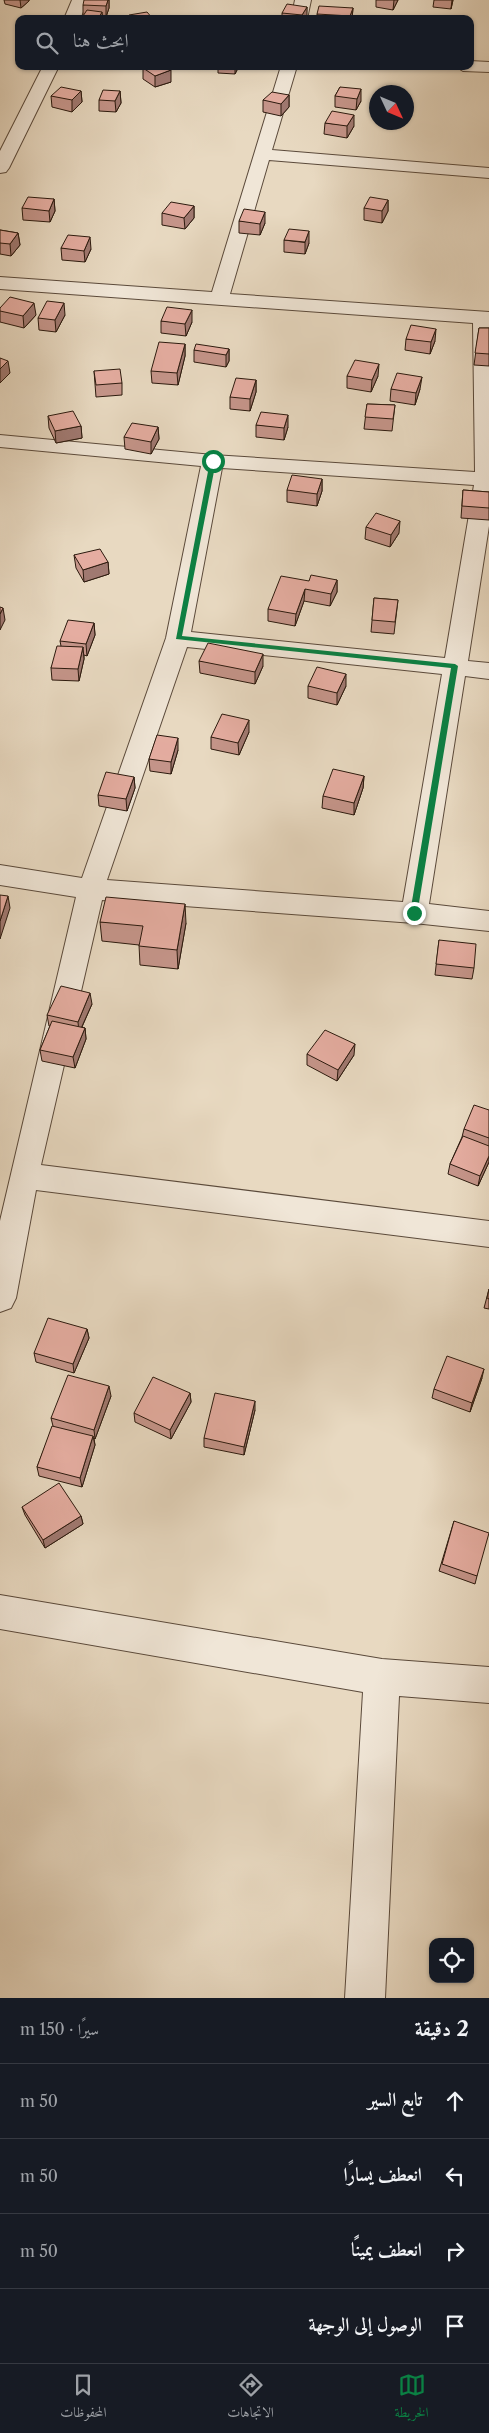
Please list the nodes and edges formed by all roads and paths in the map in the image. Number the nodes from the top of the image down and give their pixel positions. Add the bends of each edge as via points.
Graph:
1 (80, 0) edge
2 (303, 0) edge
3 (74, 15) edge
4 (300, 15) edge
5 (474, 67) edge
6 (489, 68) edge
7 (49, 70) edge
8 (288, 70) edge
9 (0, 131) edge
10 (19, 131) junction
11 (262, 154) junction
12 (0, 168) edge
13 (489, 173) edge
14 (0, 283) edge
15 (219, 298) junction
16 (486, 318) edge
17 (0, 441) edge
18 (213, 461) junction
19 (488, 479) edge
20 (178, 638) junction
21 (455, 666) junction
22 (489, 671) edge
23 (0, 875) edge
24 (91, 889) junction
25 (414, 913) junction
26 (489, 921) edge
27 (24, 1176) junction
28 (489, 1234) edge
29 (0, 1298) edge
30 (0, 1612) edge
31 (382, 1677) junction
32 (489, 1685) edge
33 (365, 1998) edge

1 - 3 street
2 - 4 street
5 - 6 street
7 - 10 street
8 - 11 street
9 - 10 street
10 - 12 street
11 - 13 street
11 - 15 street
14 - 15 street
15 - 16 street
16 - 19 street
17 - 18 street
18 - 19 street
18 - 20 street
19 - 21 street
20 - 21 street
20 - 24 street
21 - 22 street
21 - 25 street
23 - 24 street
24 - 25 street
24 - 27 street
25 - 26 street
27 - 28 street
27 - 29 street
30 - 31 street
31 - 32 street
31 - 33 street

